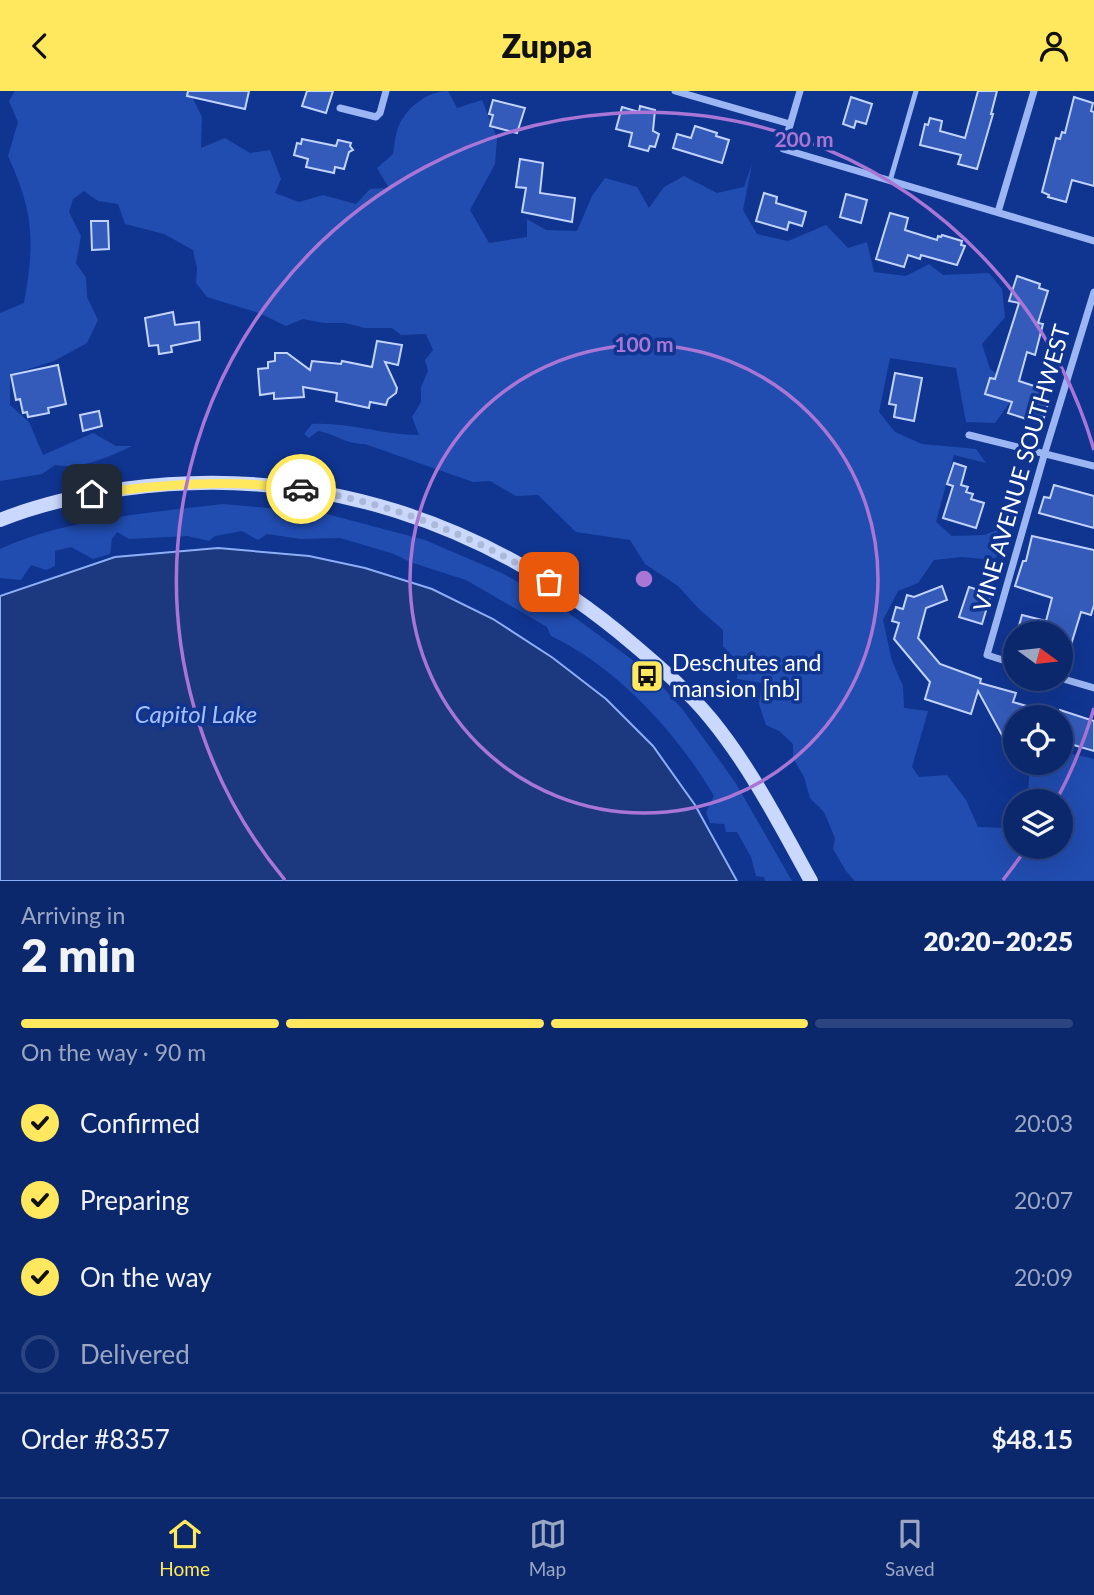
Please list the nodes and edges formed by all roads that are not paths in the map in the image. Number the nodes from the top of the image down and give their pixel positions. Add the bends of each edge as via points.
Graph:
1 (386, 91) edge
2 (675, 91) edge
3 (800, 91) edge
4 (916, 91) edge
5 (1034, 91) edge
6 (340, 108) dead end
7 (790, 124) junction
8 (890, 181) junction
9 (998, 212) junction
10 (1094, 241) edge
11 (1094, 292) edge
12 (969, 435) dead end
13 (1045, 452) junction
14 (1094, 466) edge
15 (0, 520) edge
16 (1003, 660) edge
17 (1073, 682) edge
18 (1094, 688) edge
19 (811, 881) edge

1 - 6 street via 376,117
2 - 7 street
3 - 7 street
4 - 8 lane
5 - 9 street
7 - 8 street via 783,149
8 - 9 street
9 - 10 street
11 - 13 street, VINE AVENUE SOUTHWEST
12 - 13 street
13 - 14 street
13 - 16 street, VINE AVENUE SOUTHWEST via 987,655
15 - 19 street via 26,509 92,494 211,482 340,495 483,545 569,594 609,624 710,717 766,800
17 - 18 street

